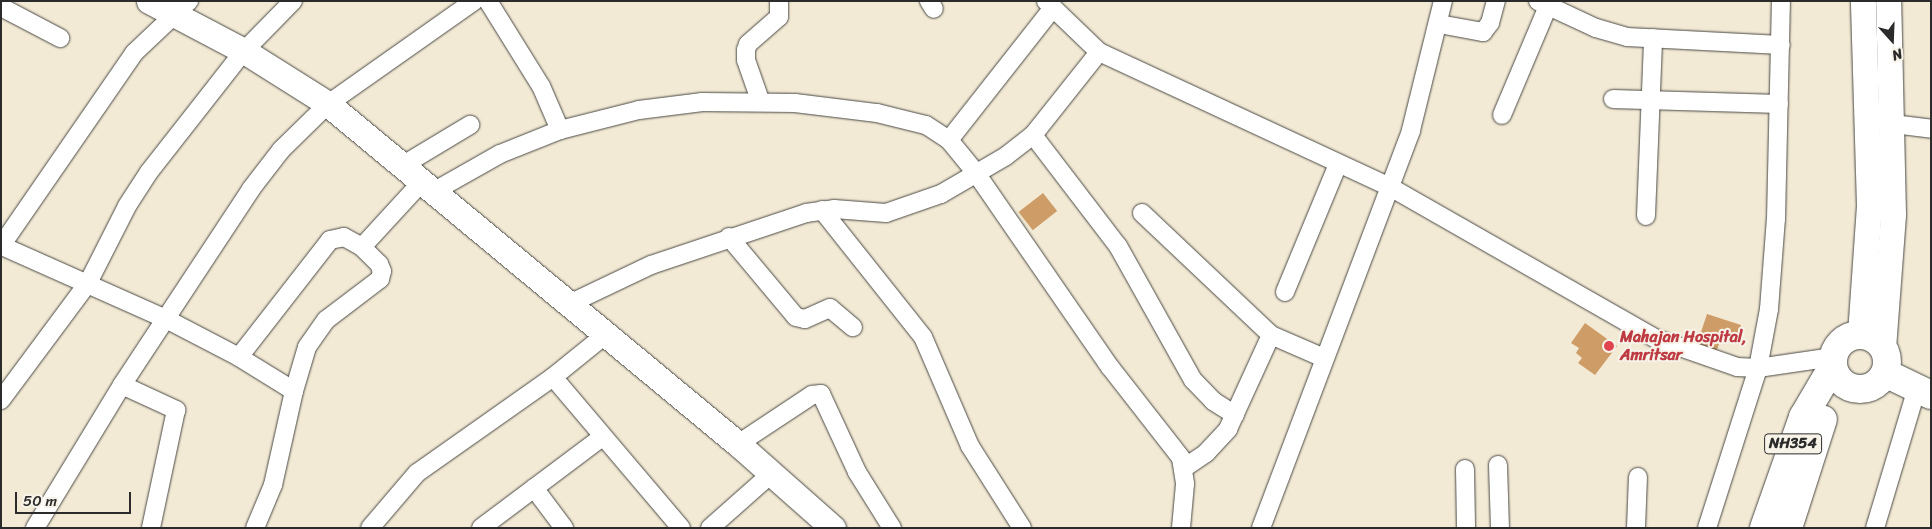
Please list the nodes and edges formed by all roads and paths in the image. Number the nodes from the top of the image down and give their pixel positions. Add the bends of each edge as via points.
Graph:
1 (149, 1) edge
2 (293, 1) edge
3 (474, 1) edge
4 (488, 1) edge
5 (779, 1) edge
6 (1443, 1) edge
7 (1496, 1) edge
8 (1781, 1) edge
9 (1863, 1) edge
10 (1888, 1) edge
11 (1543, 4) edge
12 (1049, 5) edge
13 (1, 7) edge
14 (183, 8) edge
15 (1439, 24) junction
16 (60, 38) dead end
17 (1652, 38) junction
18 (1781, 45) junction
19 (244, 51) junction
20 (1099, 52) junction
21 (1613, 99) dead end
22 (760, 100) junction
23 (1650, 100) junction
24 (328, 104) junction
25 (1779, 104) junction
26 (1502, 115) dead end
27 (1893, 124) junction
28 (470, 125) dead end
29 (1931, 129) edge
30 (560, 130) junction
31 (1033, 135) junction
32 (949, 140) junction
33 (1338, 164) junction
34 (400, 168) junction
35 (976, 172) junction
36 (1390, 187) junction
37 (426, 188) junction
38 (822, 210) junction
39 (1142, 213) dead end
40 (1646, 216) dead end
41 (729, 237) junction
42 (1, 246) edge
43 (362, 247) junction
44 (88, 283) junction
45 (1285, 292) dead end
46 (567, 305) junction
47 (166, 319) junction
48 (853, 327) dead end
49 (1860, 334) junction
50 (605, 335) junction
51 (1271, 335) junction
52 (239, 357) junction
53 (1324, 358) junction
54 (1884, 360) junction
55 (1758, 368) junction
56 (1836, 368) junction
57 (553, 377) junction
58 (122, 385) junction
59 (294, 390) junction
60 (1924, 391) edge
61 (1, 400) edge
62 (1235, 415) junction
63 (602, 437) junction
64 (738, 444) junction
65 (1498, 466) dead end
66 (1184, 468) junction
67 (1464, 469) dead end
68 (770, 474) junction
69 (1638, 477) dead end
70 (534, 488) junction
71 (35, 528) edge
72 (151, 528) edge
73 (255, 528) edge
74 (370, 528) edge
75 (481, 528) edge
76 (564, 528) edge
77 (680, 528) edge
78 (710, 528) edge
79 (833, 528) edge
80 (892, 528) edge
81 (1022, 528) edge
82 (1181, 528) edge
83 (1261, 528) edge
84 (1466, 528) edge
85 (1500, 528) edge
86 (1636, 528) edge
87 (1707, 528) edge
88 (1764, 528) edge
89 (1788, 528) edge
90 (1875, 528) edge

1 - 14 street
2 - 19 street
3 - 24 street
4 - 30 street via 540,86
5 - 22 street via 779,17 748,44 746,50 746,60
6 - 15 street
7 - 15 street via 1490,23 1483,32
8 - 18 street
9 - 49 street via 1869,206
10 - 27 street
11 - 17 street via 1611,33
11 - 26 street
12 - 20 street
12 - 32 street
13 - 16 street
14 - 19 street
14 - 42 street via 134,53
15 - 36 street via 1418,108
17 - 18 street
17 - 23 street
18 - 25 street
19 - 24 street
19 - 44 street via 136,190
20 - 31 street
20 - 33 street
21 - 23 street
22 - 30 street via 702,102 639,110
22 - 32 street via 877,113 926,126
23 - 25 street
23 - 40 street
24 - 34 street
24 - 47 street via 265,170
25 - 55 street via 1774,267
27 - 29 street
27 - 54 street via 1889,296
28 - 34 street
30 - 37 street
31 - 35 street
31 - 62 street via 1118,246 1193,380 1213,400
32 - 35 street
33 - 36 street
33 - 45 street
34 - 37 street
35 - 38 street via 941,194 900,210 868,214
35 - 66 street via 1110,367 1176,449
36 - 53 street
36 - 55 street via 1657,339 1721,362
37 - 43 street
37 - 46 street
38 - 41 street
38 - 81 street via 922,337 970,446
39 - 51 street
41 - 46 street via 630,273
41 - 48 street via 796,317 805,319 830,308
42 - 44 street
43 - 52 street via 344,237 330,240
43 - 59 street via 379,264 382,271 380,279 316,331 300,366
44 - 47 street
44 - 61 street
46 - 50 street
47 - 52 street
47 - 58 street
49 - 54 highway via 1877,341
49 - 56 highway, NH354 via 1848,337 1838,345
50 - 57 street
50 - 64 street
51 - 53 street
51 - 62 street
52 - 59 street
53 - 83 street
54 - 56 highway via 1877,382 1866,388 1853,388
54 - 60 highway
55 - 56 street
55 - 87 street
56 - 88 highway, NH354 via 1803,417
56 - 89 highway, NH354
57 - 63 street
57 - 74 street via 417,473
58 - 71 street
58 - 72 street via 176,410
59 - 73 street via 273,485
60 - 90 street
62 - 66 street via 1212,447
63 - 70 street
63 - 77 street
64 - 68 street
64 - 80 street via 812,395 821,394 856,472
65 - 85 street
66 - 82 street
67 - 84 street
68 - 78 street
68 - 79 street
69 - 86 street
70 - 75 street
70 - 76 street

